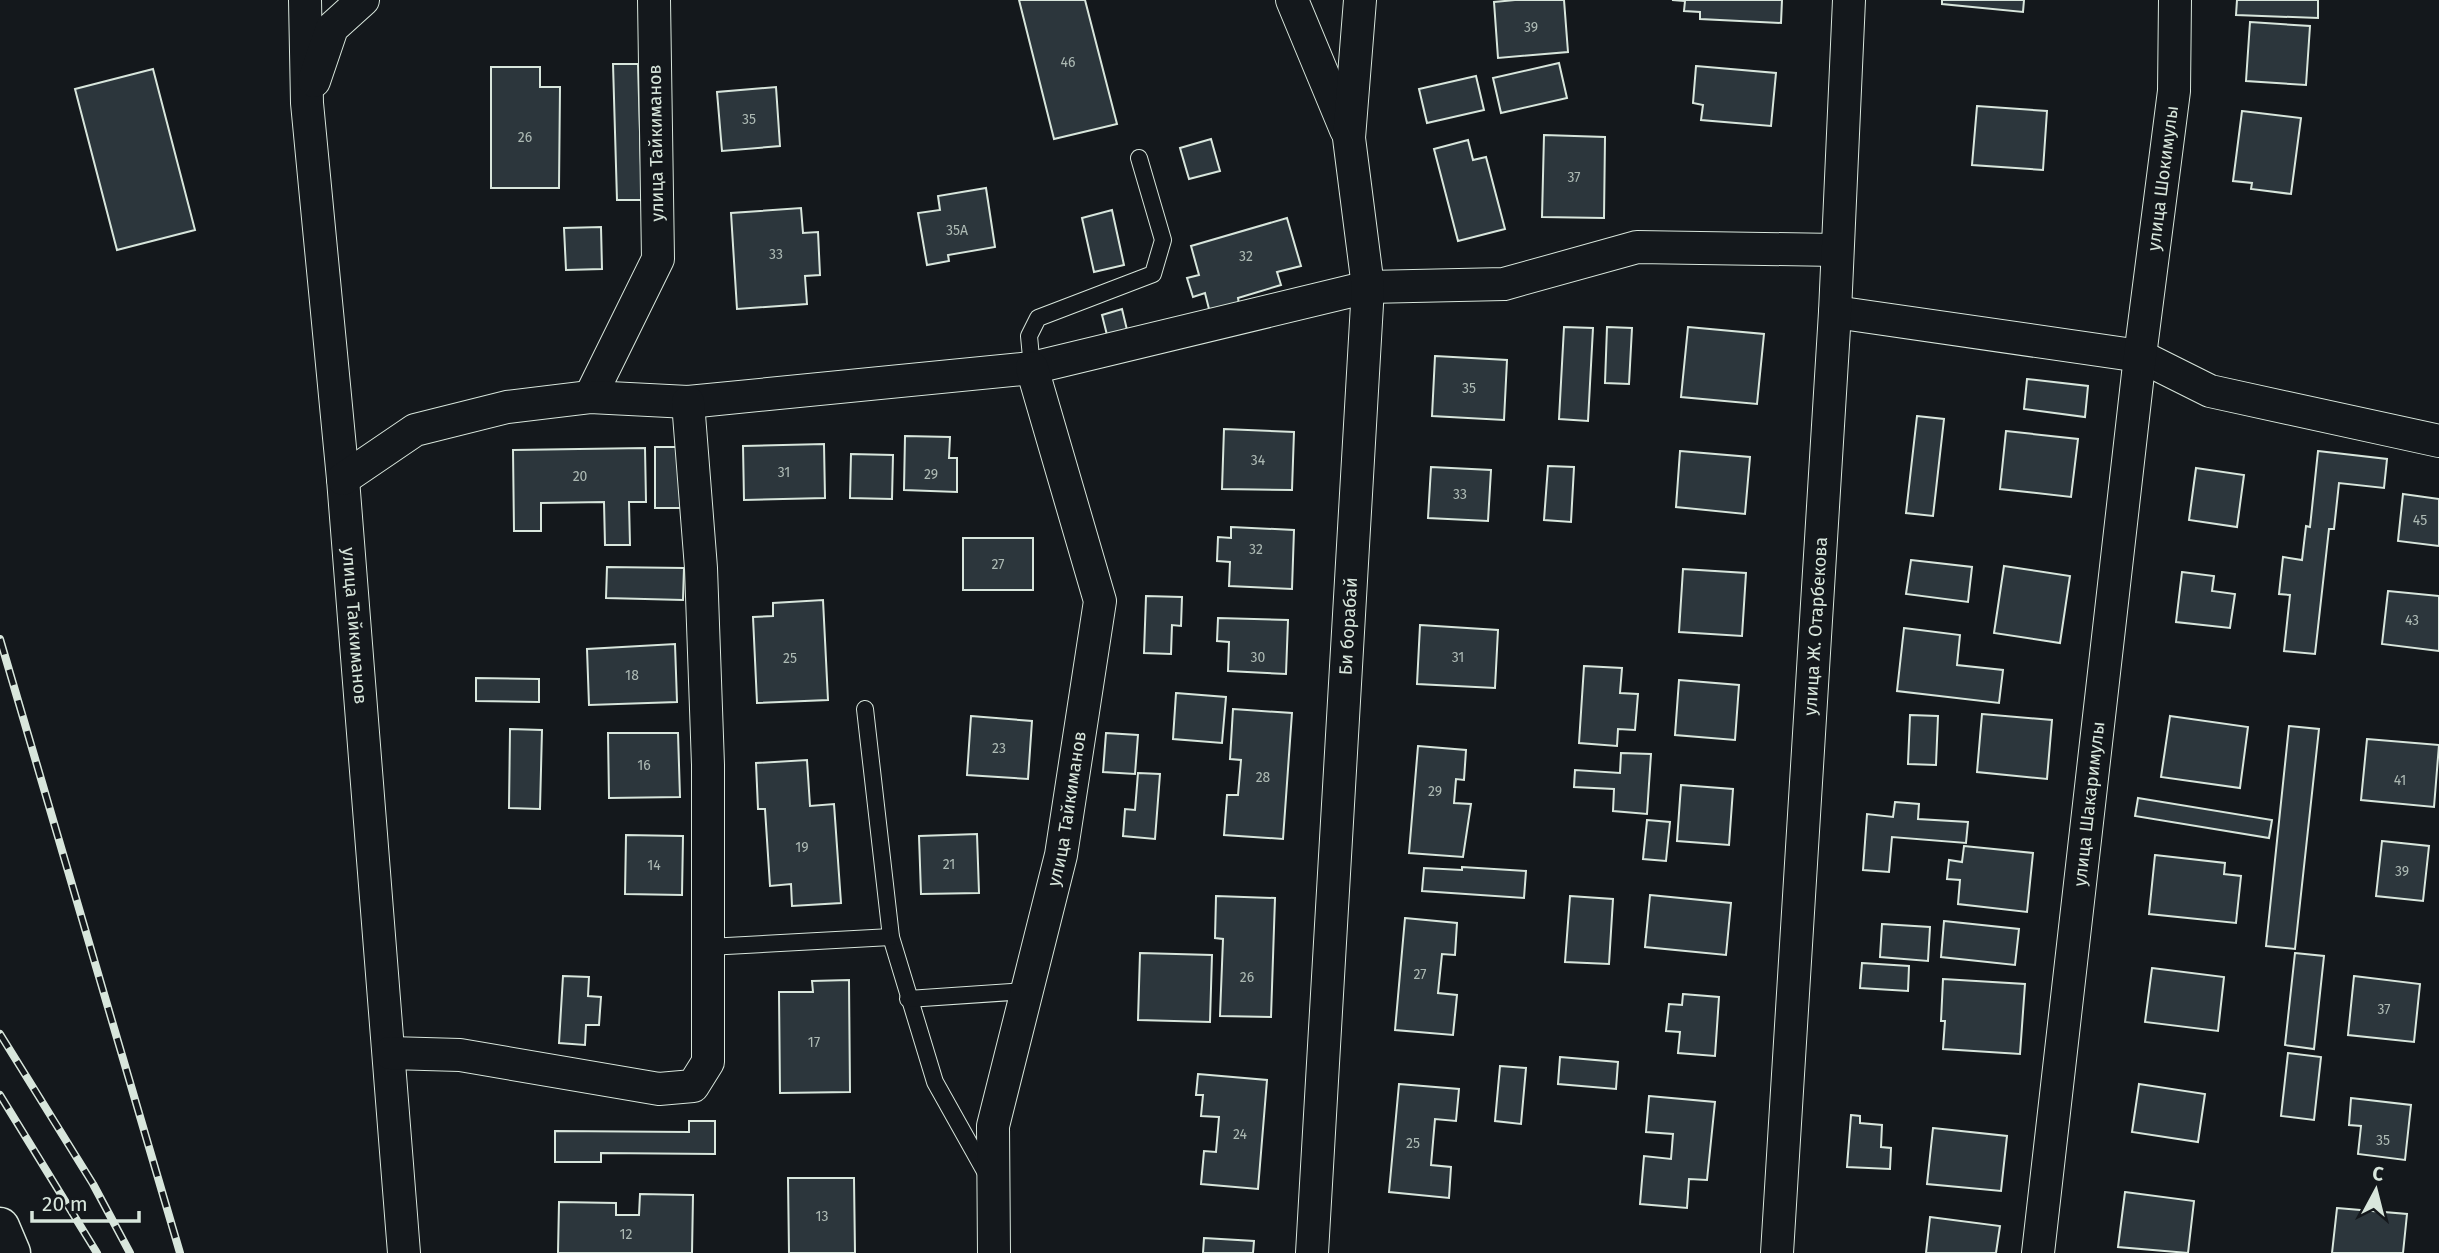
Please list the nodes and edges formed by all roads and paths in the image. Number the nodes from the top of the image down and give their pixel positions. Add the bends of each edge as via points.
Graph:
1 (305, 0) edge
2 (363, 0) edge
3 (654, 0) edge
4 (1293, 0) edge
5 (1360, 0) edge
6 (1849, 0) edge
7 (2175, 0) edge
8 (307, 103) junction
9 (1349, 138) junction
10 (1139, 158) dead end
11 (1837, 250) junction
12 (1368, 287) junction
13 (1835, 312) junction
14 (2140, 356) junction
15 (1032, 368) junction
16 (590, 397) junction
17 (688, 402) junction
18 (2439, 441) edge
19 (343, 479) junction
20 (865, 709) dead end
21 (891, 937) junction
22 (708, 947) junction
23 (1027, 991) junction
24 (908, 999) junction
25 (390, 1053) junction
26 (993, 1186) junction
27 (0, 1227) edge
28 (12, 1253) edge
29 (404, 1253) edge
30 (994, 1253) edge
31 (1312, 1253) edge
32 (1777, 1253) edge
33 (2038, 1253) edge

1 - 8 street, улица Тайкиманов
2 - 8 street via 332,29
3 - 16 street, улица Тайкиманов via 658,260
4 - 9 street
5 - 9 street, Би борабай
6 - 11 street, улица Ж. Отарбекова
7 - 14 street, улица Шокимулы via 2174,91
8 - 19 street, улица Тайкиманов
9 - 12 street, Би борабай
10 - 15 lane via 1163,240 1153,274 1038,318 1029,336
11 - 12 street via 1637,247 1503,284
11 - 13 street, улица Ж. Отарбекова
12 - 15 street
12 - 31 street, Би борабай
13 - 14 street
13 - 32 street, улица Ж. Отарбекова
14 - 18 street via 2210,391
14 - 33 street, улица Шакаримулы
15 - 17 street
15 - 23 street, улица Тайкиманов via 1100,601 1061,855
16 - 17 street
16 - 19 street via 507,407 415,430
17 - 22 street via 702,594
19 - 25 street, улица Тайкиманов
20 - 21 lane
21 - 22 lane
21 - 24 lane
22 - 25 street via 708,1062 692,1086 659,1089 460,1055
23 - 24 lane
23 - 26 street, улица Тайкиманов via 993,1126
24 - 26 lane via 935,1082
25 - 29 street, улица Тайкиманов
26 - 30 street, улица Тайкиманов
27 - 28 street

